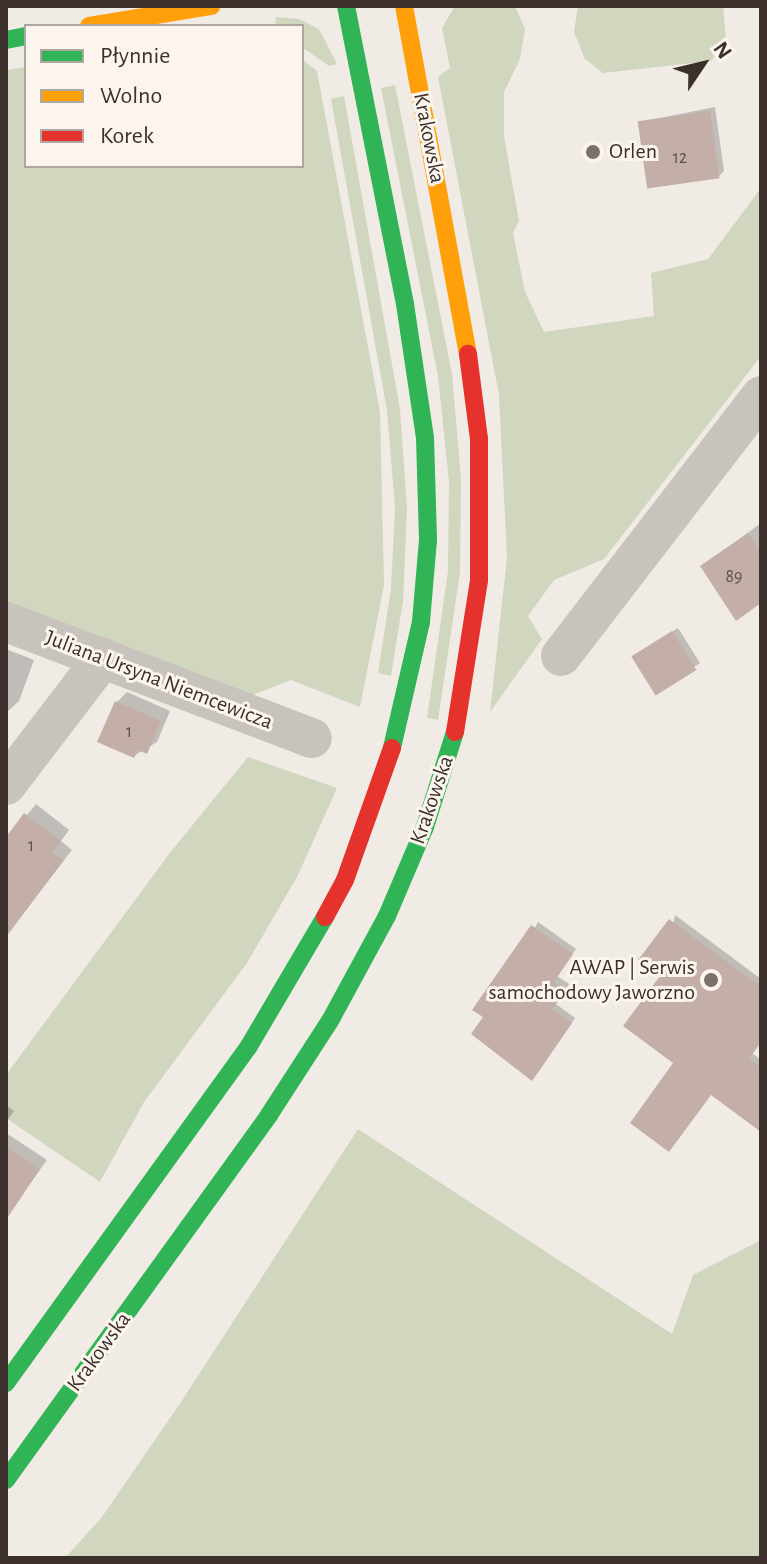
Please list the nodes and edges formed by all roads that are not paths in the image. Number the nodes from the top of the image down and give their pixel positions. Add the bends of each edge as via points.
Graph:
1 (211, 6) edge
2 (346, 6) edge
3 (404, 6) edge
4 (101, 24) edge
5 (761, 396) edge
6 (6, 622) edge
7 (561, 656) dead end
8 (103, 658) junction
9 (312, 738) dead end
10 (6, 785) edge
11 (6, 1383) edge
12 (6, 1480) edge

1 - 4 main road
2 - 11 main road via 405,304 425,438 426,567 401,722 345,880 297,969 240,1059
3 - 12 main road, Krakowska via 461,303 480,453 479,580 458,721 425,827 393,903 331,1019 269,1115
5 - 7 street
6 - 8 street, Juliana Ursyna Niemcewicza
8 - 9 street, Juliana Ursyna Niemcewicza
8 - 10 street

